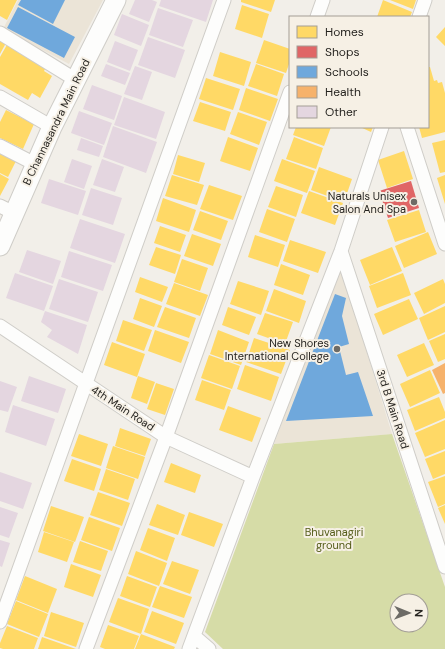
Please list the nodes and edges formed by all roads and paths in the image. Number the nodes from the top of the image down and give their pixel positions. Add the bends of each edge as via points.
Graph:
1 (116, 0) edge
2 (224, 0) edge
3 (323, 0) edge
4 (425, 0) edge
5 (317, 16) edge
6 (419, 16) edge
7 (0, 33) edge
8 (76, 80) junction
9 (289, 95) edge
10 (0, 97) edge
11 (52, 127) junction
12 (382, 128) edge
13 (407, 128) edge
14 (0, 146) edge
15 (35, 164) junction
16 (7, 210) edge
17 (445, 244) edge
18 (0, 246) edge
19 (341, 251) junction
20 (0, 326) edge
21 (86, 384) junction
22 (166, 437) junction
23 (253, 477) junction
24 (445, 567) edge
25 (0, 622) edge
26 (194, 636) junction
27 (86, 649) edge
28 (189, 649) edge
29 (208, 649) edge

1 - 8 street, B Channasandra Main Road
2 - 21 street
3 - 5 street
4 - 6 street
7 - 8 street
8 - 11 street, B Channasandra Main Road
9 - 22 street
10 - 11 street
11 - 15 street, B Channasandra Main Road
12 - 19 street
13 - 17 street
14 - 15 street
15 - 16 street, B Channasandra Main Road
16 - 18 street, B Channasandra Main Road
19 - 23 street
19 - 24 street, 3rd B Main Road
20 - 21 street, 4th Main Road
21 - 22 street, 4th Main Road
21 - 25 street
22 - 23 street, 4th Main Road
22 - 27 street
23 - 26 street
26 - 28 street
26 - 29 street

